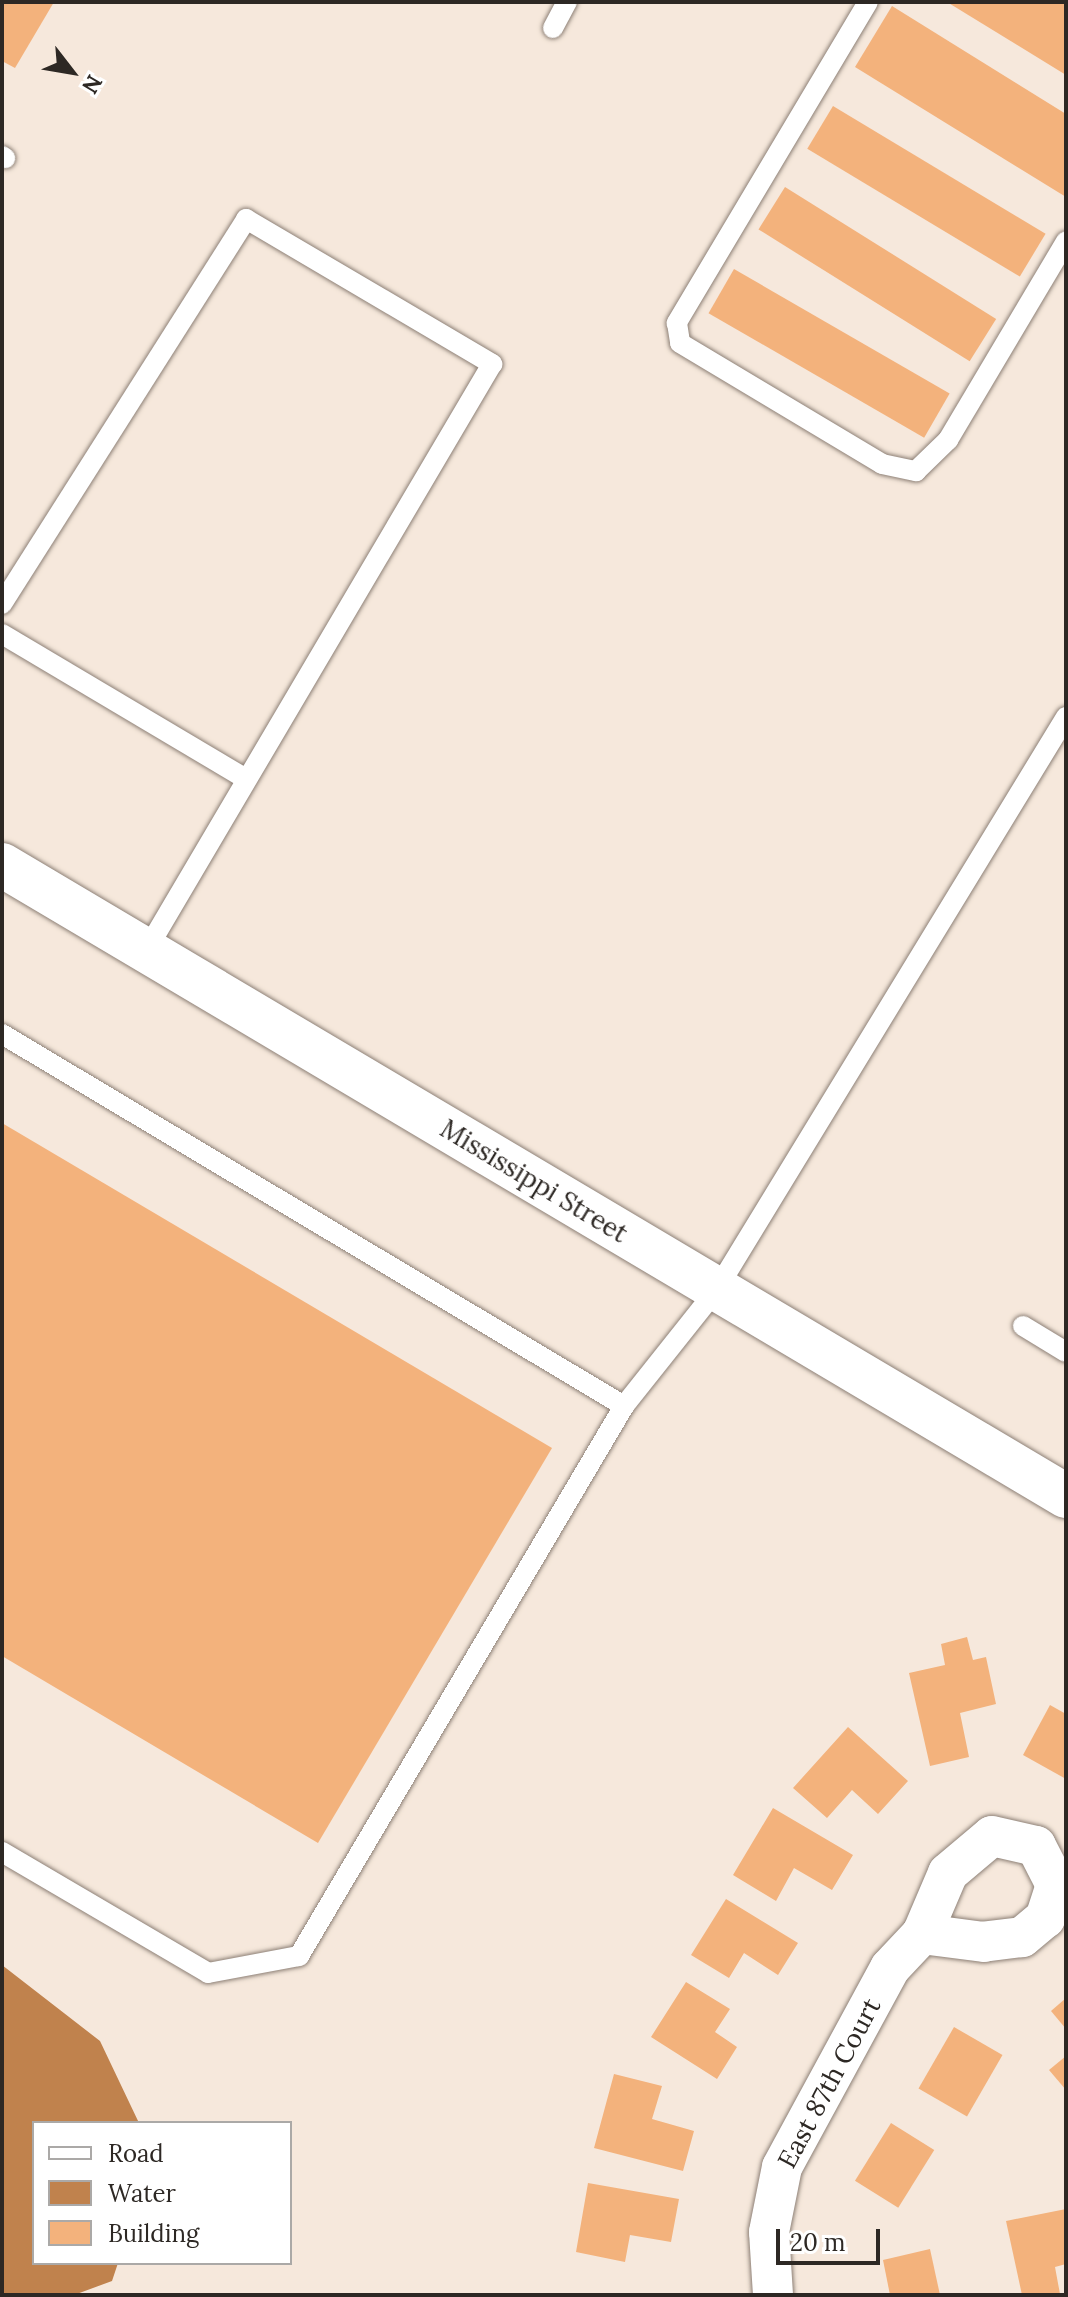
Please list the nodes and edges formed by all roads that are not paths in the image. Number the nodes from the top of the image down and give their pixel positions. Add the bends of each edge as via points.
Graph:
1 (567, 2) edge
2 (868, 2) edge
3 (553, 28) dead end
4 (1066, 241) edge
5 (2, 604) edge
6 (2, 634) edge
7 (1066, 717) edge
8 (245, 778) junction
9 (2, 865) edge
10 (146, 951) junction
11 (2, 1034) edge
12 (717, 1289) junction
13 (1023, 1326) dead end
14 (1066, 1352) edge
15 (624, 1406) junction
16 (1066, 1496) edge
17 (2, 1852) edge
18 (922, 1934) dead end
19 (773, 2295) edge

1 - 3 lane
2 - 4 lane via 677,323 680,343 882,464 916,471 948,440
5 - 8 lane via 246,219 492,364
6 - 8 lane
7 - 12 lane
8 - 10 lane
9 - 10 street, Mississippi Street
10 - 12 street, Mississippi Street
11 - 15 lane
12 - 15 lane
12 - 16 street, Mississippi Street
13 - 14 lane
15 - 17 lane via 299,1956 208,1973
18 - 19 street, East 87th Court via 890,1968 782,2167 769,2232

